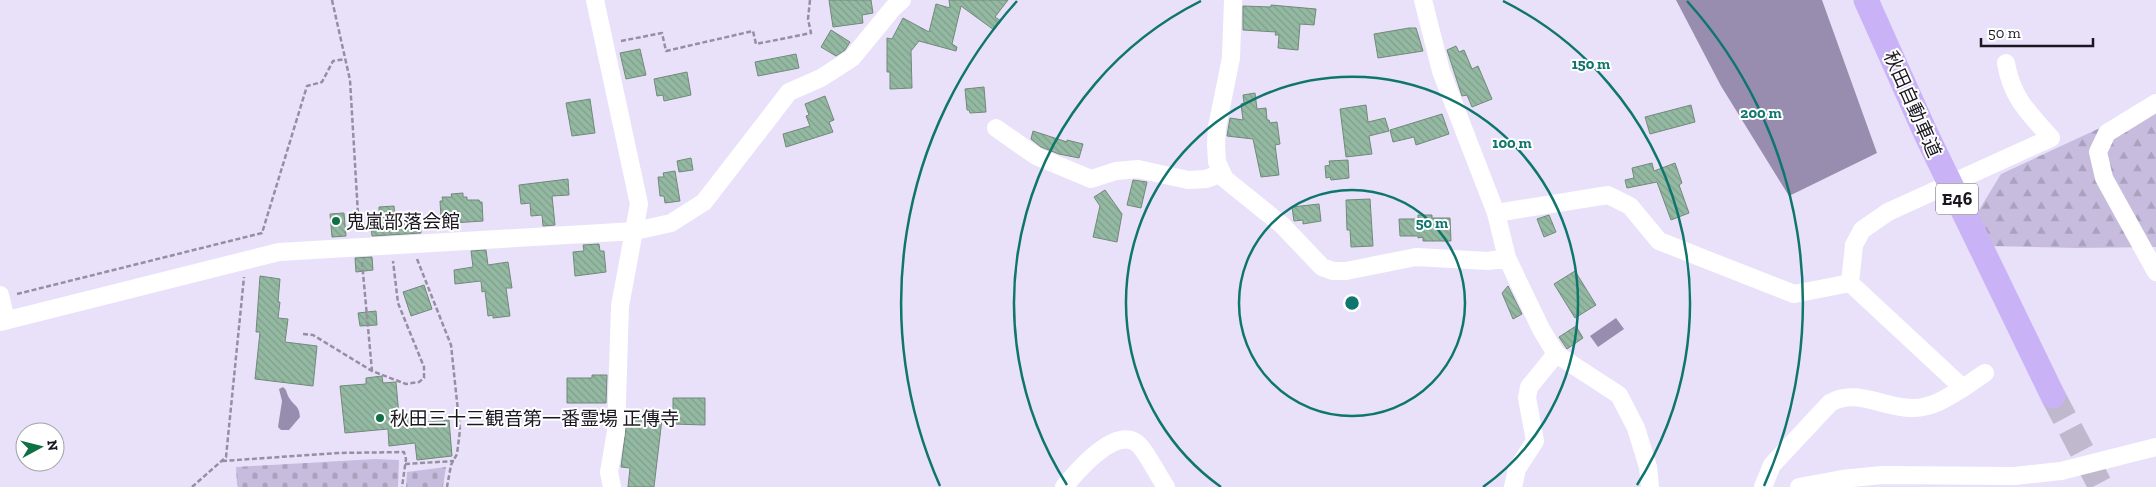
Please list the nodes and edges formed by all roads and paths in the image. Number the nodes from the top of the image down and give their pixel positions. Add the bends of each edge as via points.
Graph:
1 (332, 0) edge
2 (595, 0) edge
3 (810, 0) edge
4 (902, 0) edge
5 (1233, 0) edge
6 (1423, 0) edge
7 (1866, 0) edge
8 (604, 44) junction
9 (345, 59) junction
10 (2006, 63) dead end
11 (2156, 103) edge
12 (996, 128) dead end
13 (1222, 173) junction
14 (1496, 213) junction
15 (635, 231) junction
16 (411, 244) junction
17 (390, 245) junction
18 (360, 246) junction
19 (1507, 258) junction
20 (245, 260) junction
21 (2156, 272) edge
22 (1850, 283) junction
23 (0, 296) edge
24 (3, 321) edge
25 (303, 334) dead end
26 (1556, 354) junction
27 (372, 370) junction
28 (1985, 373) dead end
29 (1963, 388) junction
30 (2053, 396) tunnel mouth
31 (2156, 447) edge
32 (454, 460) junction
33 (221, 461) junction
34 (405, 464) junction
35 (192, 487) edge
36 (402, 487) edge
37 (447, 487) edge
38 (612, 487) edge
39 (1064, 487) edge
40 (1166, 487) edge
41 (1513, 487) edge
42 (1650, 487) edge
43 (1763, 487) edge
44 (1800, 487) edge

1 - 9 path
2 - 8 street
3 - 8 path via 808,19 811,33 756,44 753,31 666,51 662,33
4 - 15 street via 852,58 822,78 790,92 704,202 671,223
5 - 13 street via 1230,58 1217,127 1216,162
6 - 14 street via 1441,71
7 - 30 highway, 秋田自動車道 / E46 via 1930,143
8 - 15 street via 639,204
9 - 18 path via 350,80
9 - 23 path via 334,61 322,82 307,86 262,233
10 - 22 street via 2009,82 2020,104 2051,138 1888,212 1862,230 1854,245
11 - 21 street via 2107,133 2098,152 2104,178
12 - 13 street via 1036,156 1091,178 1138,169 1188,180 1206,179
13 - 19 street via 1225,179 1282,225 1322,267 1346,271 1416,257 1488,261
14 - 19 street
14 - 22 street via 1608,195 1630,206 1659,241 1794,294
15 - 16 street
15 - 38 street via 620,306 616,432 609,472
16 - 17 street
16 - 32 path via 451,345 460,430
17 - 18 street
17 - 27 path via 398,303 424,368 424,378 406,384
18 - 20 street via 279,252
18 - 27 path
19 - 26 street
20 - 24 street
20 - 33 path via 226,457
22 - 29 street
23 - 24 street
25 - 27 path via 313,335
26 - 41 street via 1529,387 1527,398 1535,441 1517,469
26 - 42 street via 1619,395 1636,428 1648,467
28 - 29 street
29 - 43 street via 1932,406 1912,408 1850,395 1838,398 1772,464
31 - 44 street via 2061,472 2014,476 1882,475
32 - 34 path
32 - 37 path
33 - 34 path via 404,452
33 - 35 path
34 - 36 path
39 - 40 street via 1107,444 1124,440 1138,444

